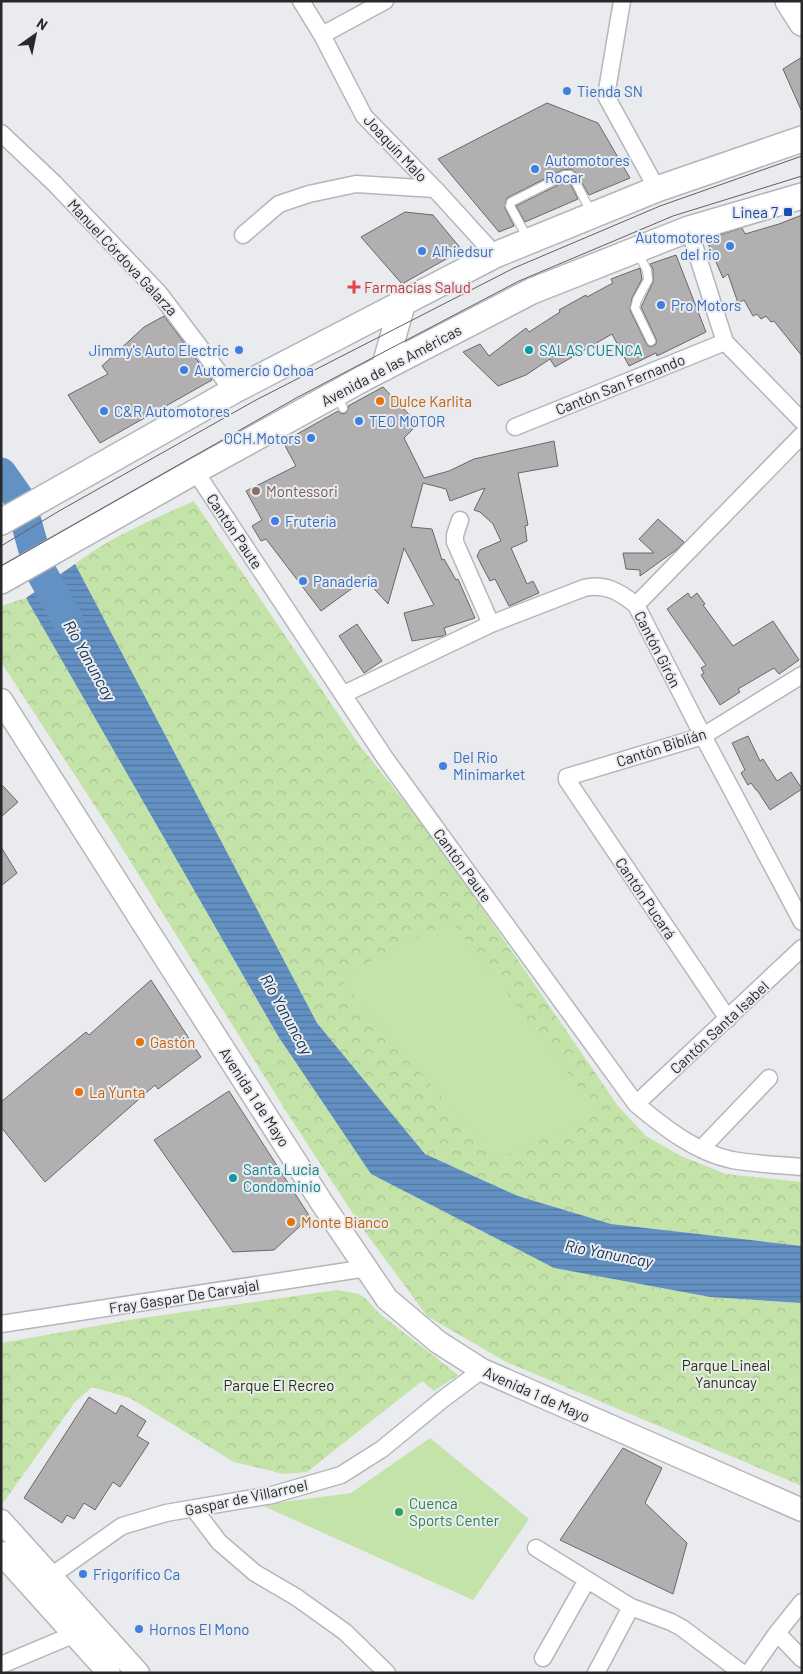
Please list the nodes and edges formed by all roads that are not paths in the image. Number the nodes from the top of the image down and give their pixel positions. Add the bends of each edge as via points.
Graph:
1 (301, 1) edge
2 (385, 1) edge
3 (622, 1) edge
4 (788, 1) edge
5 (802, 23) edge
6 (322, 36) junction
7 (1, 133) edge
8 (802, 139) edge
9 (657, 188) junction
10 (436, 189) junction
11 (802, 196) edge
12 (593, 215) junction
13 (689, 229) junction
14 (243, 234) dead end
15 (529, 241) junction
16 (636, 250) junction
17 (495, 255) junction
18 (403, 302) junction
19 (651, 341) dead end
20 (725, 342) junction
21 (384, 368) junction
22 (233, 391) junction
23 (802, 421) edge
24 (515, 427) dead end
25 (802, 435) edge
26 (195, 471) junction
27 (460, 520) dead end
28 (1, 522) edge
29 (1, 581) edge
30 (636, 605) junction
31 (491, 624) junction
32 (802, 675) edge
33 (344, 694) junction
34 (2, 701) edge
35 (702, 736) junction
36 (567, 777) joint
37 (802, 922) edge
38 (802, 948) edge
39 (728, 1019) junction
40 (769, 1078) dead end
41 (636, 1104) junction
42 (701, 1149) junction
43 (802, 1167) edge
44 (367, 1268) junction
45 (1, 1324) edge
46 (482, 1370) junction
47 (194, 1509) junction
48 (802, 1510) edge
49 (1, 1521) edge
50 (536, 1548) dead end
51 (1, 1553) edge
52 (52, 1576) junction
53 (587, 1580) junction
54 (802, 1602) edge
55 (631, 1607) junction
56 (777, 1633) junction
57 (75, 1634) junction
58 (543, 1658) dead end
59 (802, 1659) edge
60 (1, 1665) edge
61 (109, 1673) edge
62 (138, 1673) edge
63 (387, 1673) edge
64 (596, 1673) edge
65 (742, 1673) edge
66 (749, 1673) edge

1 - 6 street, Joaquín Malo
2 - 6 street
3 - 9 street via 606,96
4 - 5 main road
6 - 10 street, Joaquín Malo via 364,116
7 - 22 street, Manuel Córdova Galarza via 54,183 159,293
8 - 9 main road
9 - 12 main road
10 - 14 street via 356,184 309,194 279,204
10 - 17 street, Joaquín Malo
11 - 13 main road, Avenida de las Américas
12 - 15 main road
12 - 15 lane via 573,177 565,175 511,202 510,206
13 - 16 main road, Avenida de las Américas
13 - 20 street
15 - 17 main road
16 - 19 lane via 647,270 648,280 636,300 636,308
16 - 21 main road, Avenida de las Américas via 532,291
17 - 18 main road
18 - 21 main road
18 - 22 main road
20 - 23 street
20 - 24 street, Cantón San Fernando
21 - 26 main road, Avenida de las Américas via 340,401
22 - 28 main road
25 - 30 street
26 - 29 main road, Avenida de las Américas
26 - 33 street, Cantón Paute
27 - 31 street via 456,542
30 - 31 street, Cantón Girón via 611,589 592,586
30 - 35 street, Cantón Girón
31 - 33 street, Cantón Girón
32 - 35 street, Cantón Biblián
33 - 41 street, Cantón Paute via 385,758
34 - 44 main road, Avenida 1 de Mayo via 322,1203
35 - 36 street, Cantón Biblián
35 - 37 street, Cantón Girón
36 - 39 street, Cantón Pucará
38 - 39 street, Cantón Santa Isabel
39 - 41 street, Cantón Santa Isabel
40 - 42 street
41 - 42 street, Cantón Paute via 670,1132
42 - 43 street, Cantón Paute via 731,1160
44 - 45 street, Fray Gaspar De Carvajal
44 - 46 main road, Avenida 1 de Mayo via 386,1298 406,1316 438,1342
46 - 47 street, Gaspar de Villarroel via 382,1449 341,1475 272,1495
46 - 48 main road, Avenida 1 de Mayo
47 - 52 street, Gaspar de Villarroel via 166,1513 122,1526
47 - 63 street via 219,1542 255,1573 296,1596 345,1632
49 - 52 main road
50 - 53 street
51 - 57 main road
52 - 62 main road
53 - 55 street
53 - 58 street
54 - 56 street
55 - 64 street
55 - 65 street via 682,1628
56 - 59 street
56 - 66 street
57 - 60 street
57 - 61 main road

